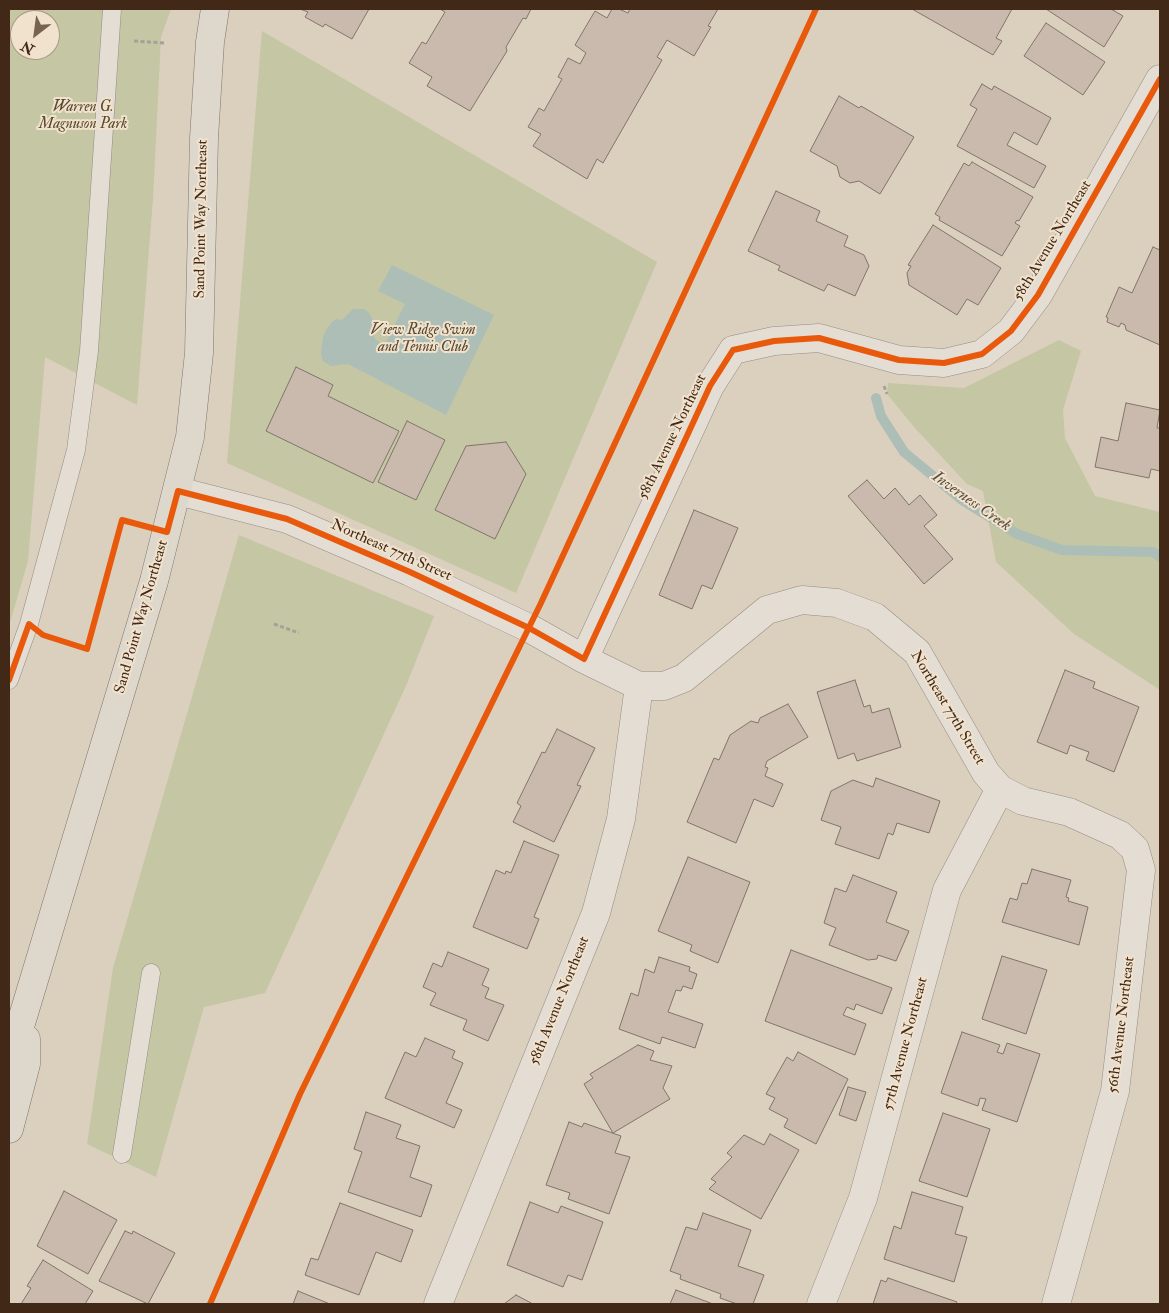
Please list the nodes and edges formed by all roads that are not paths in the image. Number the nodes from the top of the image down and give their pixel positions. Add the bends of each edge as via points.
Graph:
1 (112, 9) edge
2 (215, 9) edge
3 (1160, 79) edge
4 (178, 491) junction
5 (584, 659) junction
6 (9, 680) edge
7 (639, 686) junction
8 (1000, 789) junction
9 (1120, 835) joint
10 (151, 973) dead end
11 (17, 1012) edge
12 (9, 1063) edge
13 (9, 1129) edge
14 (122, 1154) dead end
15 (438, 1304) edge
16 (821, 1304) edge
17 (1056, 1304) edge

1 - 6 lane via 89,351 76,450 29,624
2 - 4 main road, Sand Point Way Northeast via 204,138 197,376 190,437
3 - 5 street, 58th Avenue Northeast via 1038,296 1011,331 982,354 944,363 899,360 819,338 774,341 733,350 710,386
4 - 5 street, Northeast 77th Street via 287,519 512,620
4 - 11 main road, Sand Point Way Northeast via 154,581
5 - 7 street, Northeast 77th Street
7 - 8 street, Northeast 77th Street via 664,686 684,678 767,610 802,600 837,603 875,617 917,652 986,773
7 - 15 street, 58th Avenue Northeast via 621,820 596,913
8 - 9 street, Northeast 77th Street via 1023,801 1069,812
8 - 16 street, 57th Avenue Northeast via 947,890 863,1198
9 - 17 street, 56th Avenue Northeast via 1135,849 1141,870 1115,1091
10 - 14 lane
11 - 12 main road, Sand Point Way Northeast
11 - 13 main road via 26,1064

